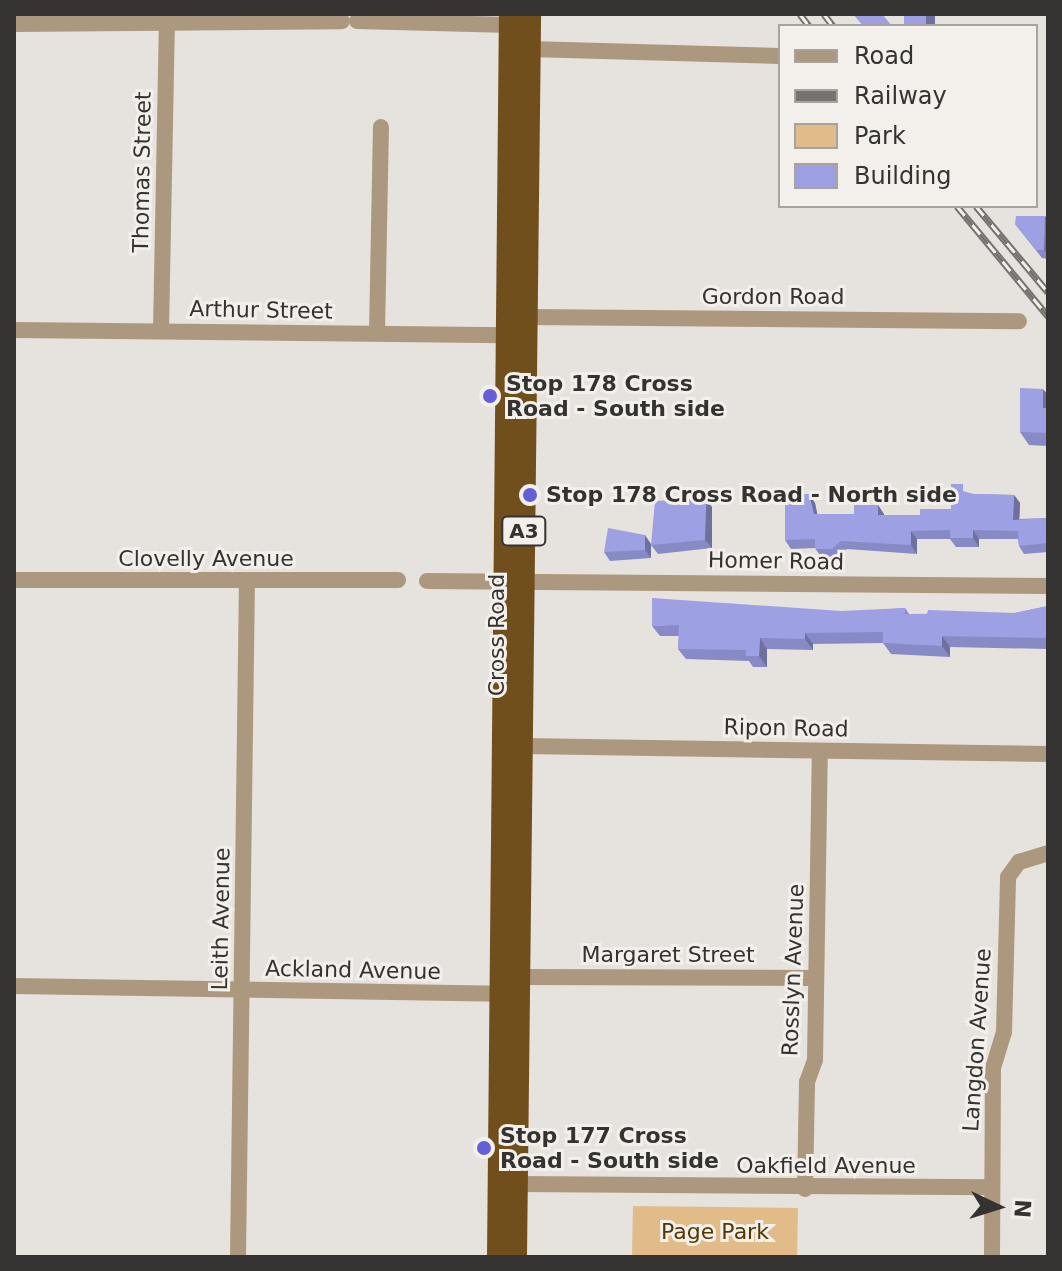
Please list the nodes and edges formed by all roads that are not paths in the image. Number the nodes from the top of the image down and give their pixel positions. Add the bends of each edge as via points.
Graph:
1 (167, 18) edge
2 (516, 18) edge
3 (14, 24) edge
4 (529, 49) junction
5 (778, 56) edge
6 (381, 127) dead end
7 (526, 317) junction
8 (1019, 321) dead end
9 (14, 330) edge
10 (161, 331) junction
11 (377, 333) junction
12 (507, 335) junction
13 (14, 580) edge
14 (398, 580) dead end
15 (427, 581) dead end
16 (514, 581) junction
17 (247, 582) junction
18 (1048, 586) edge
19 (512, 746) junction
20 (820, 751) junction
21 (1048, 754) edge
22 (1048, 853) edge
23 (500, 959) junction
24 (520, 977) junction
25 (815, 978) junction
26 (14, 986) edge
27 (242, 991) junction
28 (500, 994) junction
29 (519, 1008) junction
30 (507, 1184) junction
31 (991, 1187) junction
32 (805, 1189) junction
33 (238, 1257) edge
34 (498, 1257) edge
35 (516, 1257) edge
36 (992, 1257) edge

1 - 2 street
1 - 3 street
1 - 10 street, Thomas Street
2 - 4 highway, Cross Road / A3
2 - 12 highway, Cross Road / A3
4 - 5 street
4 - 7 highway, Cross Road / A3
6 - 11 street
7 - 8 street, Gordon Road
7 - 12 highway
7 - 16 highway, Cross Road / A3
9 - 10 street, Arthur Street
10 - 11 street, Arthur Street
11 - 12 street, Arthur Street
12 - 16 highway, Cross Road / A3
13 - 17 street, Clovelly Avenue
14 - 17 street, Clovelly Avenue
15 - 16 street
16 - 18 street, Homer Road
16 - 19 highway, Cross Road / A3
17 - 27 street, Leith Avenue
19 - 20 street, Ripon Road
19 - 23 highway, Cross Road / A3
19 - 24 highway, Cross Road / A3
20 - 21 street, Ripon Road
20 - 25 street, Rosslyn Avenue
22 - 31 street, Langdon Avenue via 1034,853 1008,877 1004,1032 993,1068
23 - 24 highway
23 - 28 highway, Cross Road / A3
24 - 25 street, Margaret Street
24 - 28 highway
24 - 29 highway, Cross Road / A3
25 - 32 street, Rosslyn Avenue
26 - 27 street, Ackland Avenue
27 - 28 street, Ackland Avenue
27 - 33 street, Leith Avenue
28 - 29 highway
28 - 30 highway, Cross Road / A3
29 - 30 highway, Cross Road / A3
30 - 32 street, Oakfield Avenue
30 - 34 highway, Cross Road / A3
30 - 35 highway, Cross Road / A3
31 - 32 street, Oakfield Avenue
31 - 36 street, Langdon Avenue

